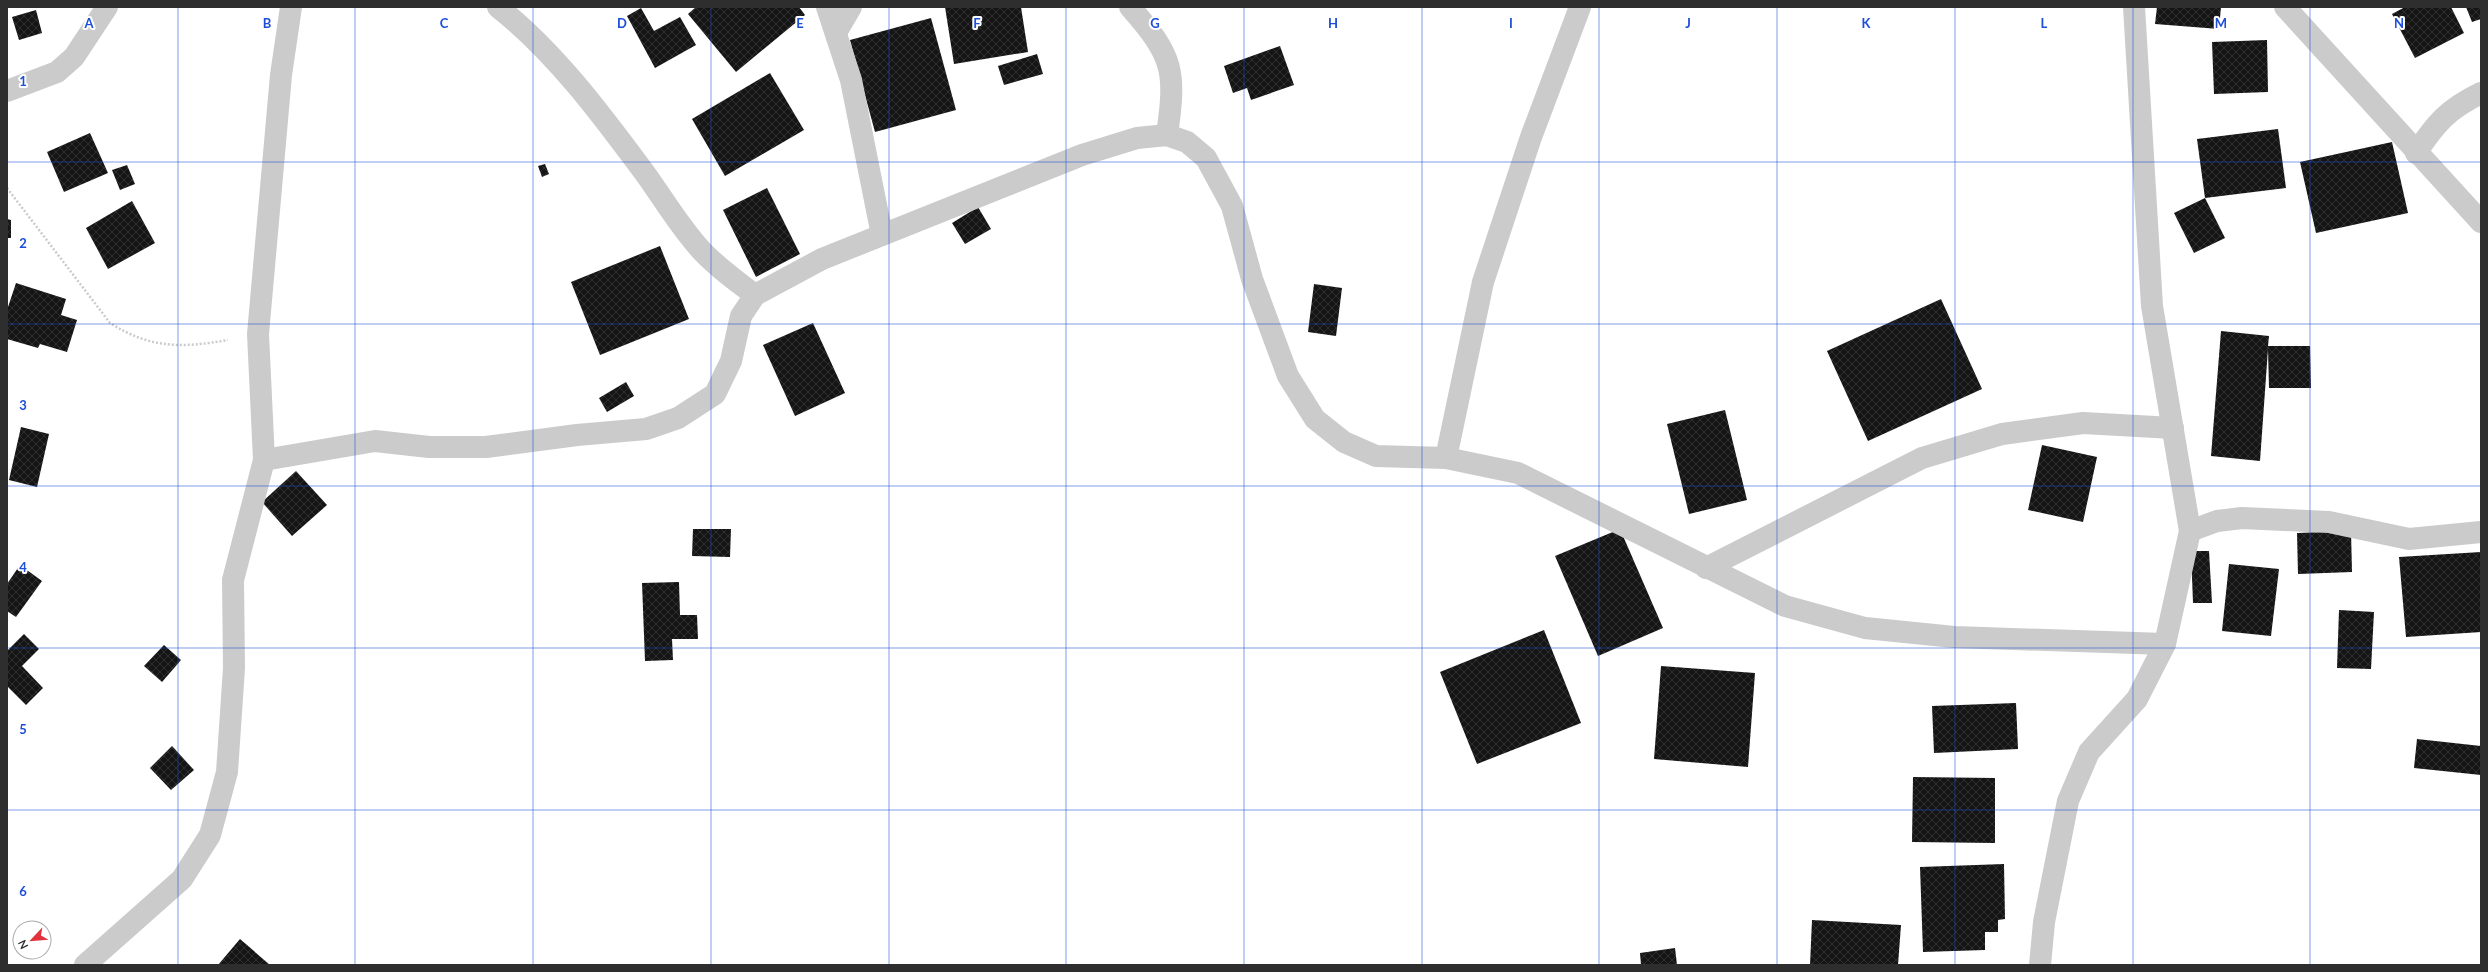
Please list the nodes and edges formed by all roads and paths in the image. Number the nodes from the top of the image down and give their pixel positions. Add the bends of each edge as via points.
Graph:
1 (107, 7) edge
2 (291, 7) edge
3 (498, 7) edge
4 (827, 7) edge
5 (851, 7) edge
6 (1130, 7) edge
7 (1580, 7) edge
8 (2134, 7) edge
9 (2285, 7) edge
10 (837, 31) junction
11 (7, 91) edge
12 (2481, 93) edge
13 (1167, 135) junction
14 (2416, 154) junction
15 (7, 188) edge
16 (2481, 222) edge
17 (882, 235) junction
18 (755, 295) junction
19 (258, 334) junction
20 (2173, 428) junction
21 (1446, 458) junction
22 (264, 460) junction
23 (2190, 531) junction
24 (2481, 532) edge
25 (1706, 568) junction
26 (2165, 644) junction
27 (85, 965) edge
28 (2040, 965) edge

1 - 11 street via 74,57 57,72
2 - 19 street via 281,75
3 - 18 street via 517,22 568,75 702,251 718,267
4 - 10 street
5 - 10 street
6 - 13 street via 1156,38 1171,71 1173,92
7 - 21 street via 1532,136 1483,282
8 - 20 street via 2152,306
9 - 14 street
10 - 17 street via 863,131
12 - 14 street via 2461,103 2434,125
13 - 17 street via 1137,138 1082,155
13 - 21 street via 1187,142 1206,158 1232,206 1252,279 1288,376 1315,419 1344,442 1376,456
14 - 16 street
15 - 19 path via 110,323 130,336 149,343 199,345
17 - 18 street via 822,259
18 - 22 street via 741,316 731,361 715,394 678,418 653,427 486,447 429,447 375,441
19 - 22 street
20 - 23 street
20 - 25 street via 2083,423 2002,434 1922,458
21 - 25 street via 1518,473
22 - 27 street via 233,580 234,668 227,772 210,835 182,879
23 - 24 street via 2217,521 2242,518 2329,522 2409,539
23 - 26 street
25 - 26 street via 1784,606 1865,628 1954,637
26 - 28 street via 2136,699 2089,752 2068,801 2044,922

